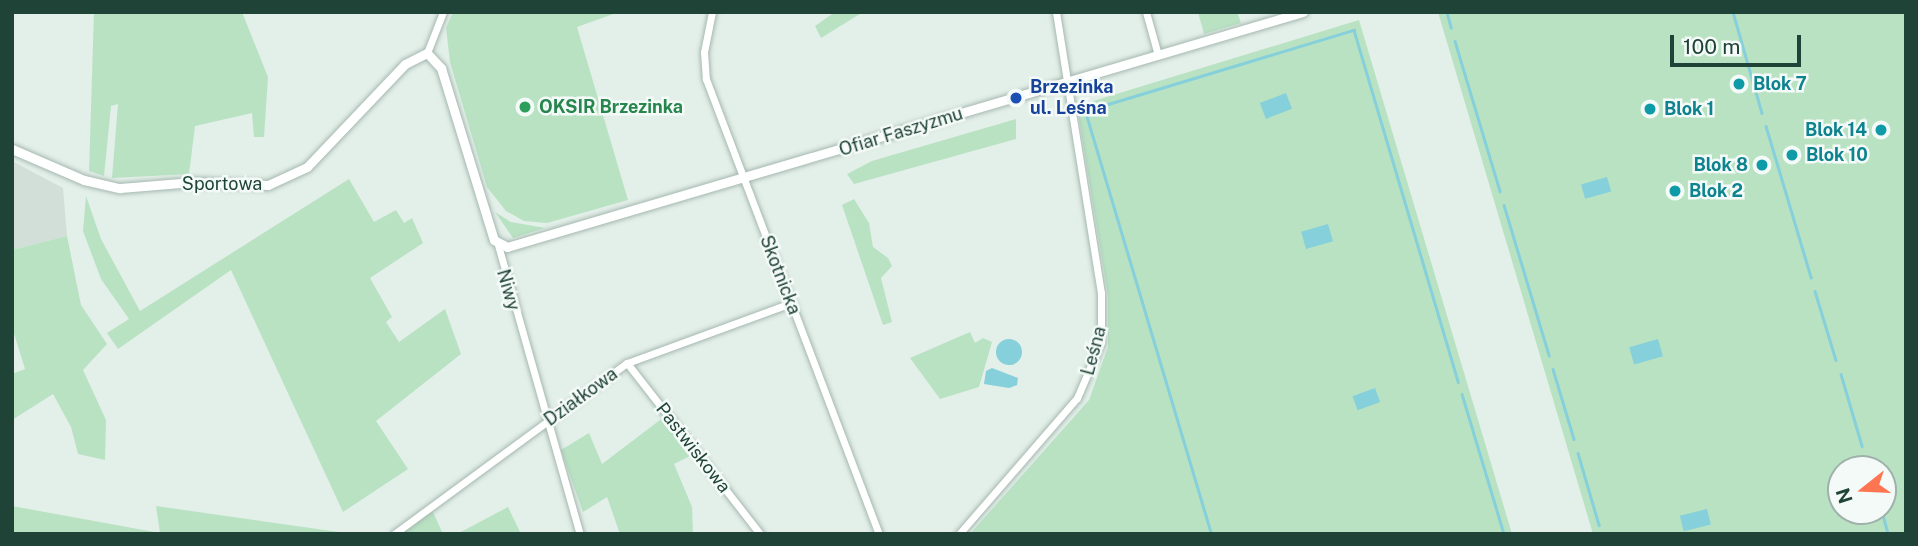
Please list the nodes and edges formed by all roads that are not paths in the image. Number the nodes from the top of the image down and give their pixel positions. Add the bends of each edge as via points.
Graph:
1 (443, 12) edge
2 (712, 12) edge
3 (1056, 12) edge
4 (1146, 12) edge
5 (1303, 12) edge
6 (427, 53) junction
7 (1158, 55) junction
8 (1068, 82) junction
9 (12, 149) edge
10 (743, 179) junction
11 (498, 245) junction
12 (791, 303) junction
13 (627, 363) junction
14 (546, 422) junction
15 (394, 534) edge
16 (580, 534) edge
17 (760, 534) edge
18 (879, 534) edge
19 (959, 534) edge

1 - 6 street
2 - 10 street, Skotnicka via 704,52 706,79
3 - 8 street, Leśna
4 - 7 street
5 - 7 street, Ofiar Faszyzmu
6 - 9 street, Sportowa via 405,64 307,167 268,184 193,182 120,188 84,180
6 - 11 street, Niwy via 441,68
7 - 8 street, Ofiar Faszyzmu
8 - 10 street, Ofiar Faszyzmu
8 - 19 street, Leśna via 1101,293 1101,342 1077,398
10 - 11 street, Ofiar Faszyzmu via 515,246
10 - 12 street, Skotnicka
11 - 14 street, Niwy
12 - 13 street, Działkowa
12 - 18 street, Skotnicka
13 - 14 street, Działkowa
13 - 17 street, Pastwiskowa
14 - 15 street, Działkowa
14 - 16 street, Niwy

